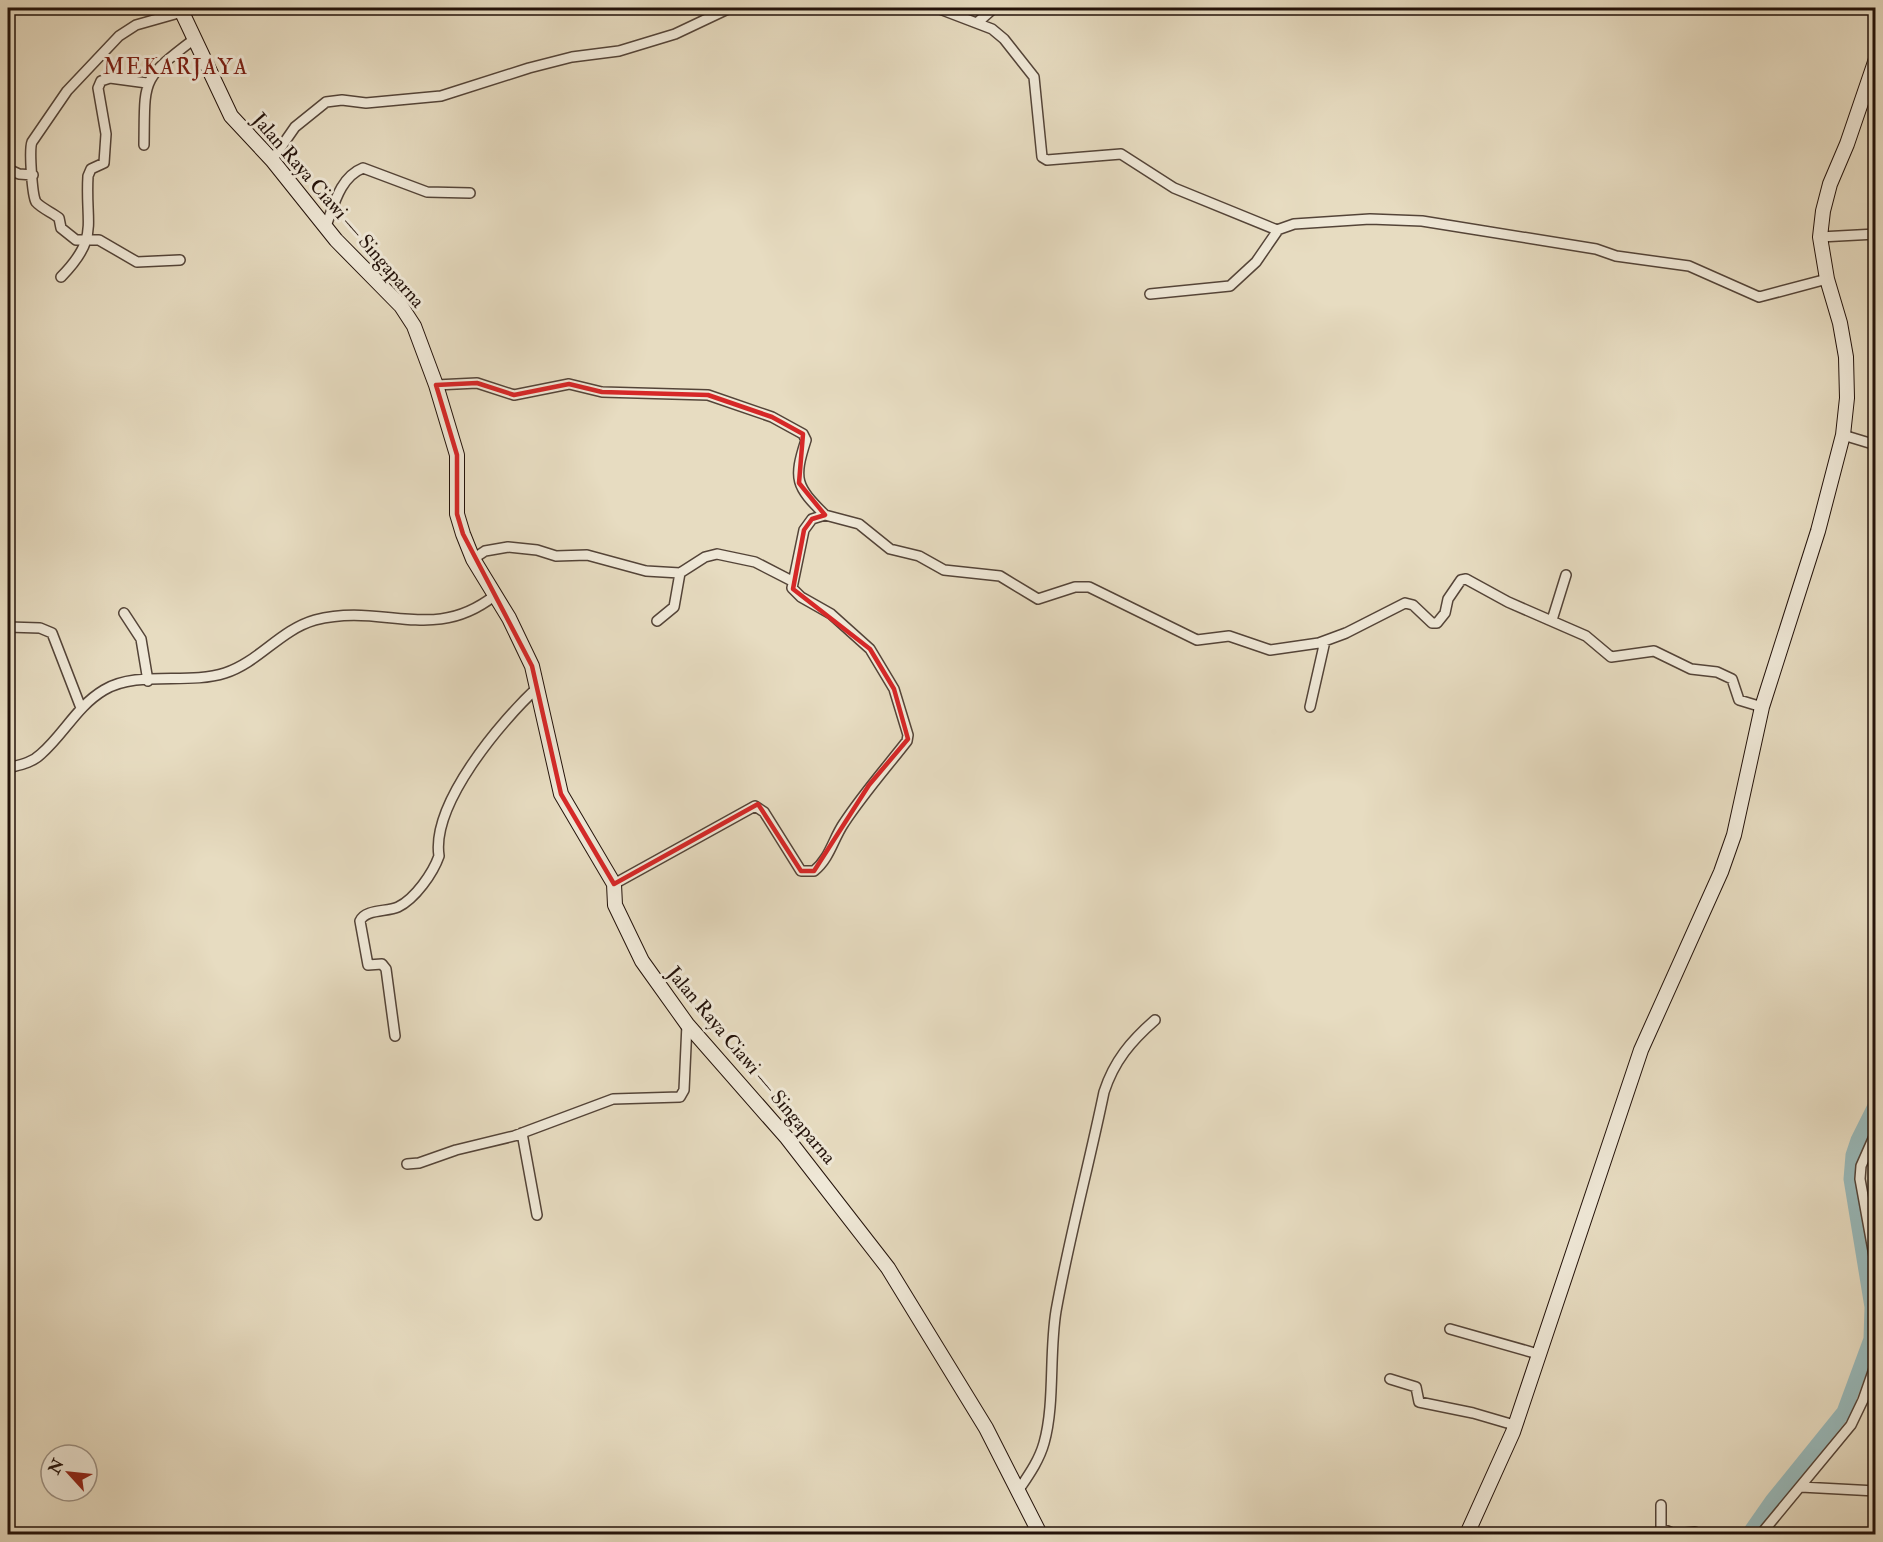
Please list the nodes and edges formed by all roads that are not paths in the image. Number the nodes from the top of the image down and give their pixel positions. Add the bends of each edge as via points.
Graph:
1 (730, 8) edge
2 (937, 8) edge
3 (994, 8) edge
4 (181, 10) edge
5 (978, 22) junction
6 (193, 39) junction
7 (1875, 59) edge
8 (147, 83) junction
9 (144, 145) dead end
10 (272, 160) junction
11 (8, 169) edge
12 (33, 175) junction
13 (470, 193) dead end
14 (326, 226) junction
15 (1278, 230) junction
16 (1875, 234) edge
17 (1820, 237) junction
18 (88, 240) junction
19 (180, 260) dead end
20 (61, 277) dead end
21 (1827, 279) junction
22 (1150, 294) dead end
23 (436, 385) junction
24 (1843, 435) junction
25 (1875, 445) edge
26 (825, 515) junction
27 (473, 559) junction
28 (680, 573) junction
29 (1566, 575) dead end
30 (792, 581) junction
31 (494, 596) junction
32 (124, 613) dead end
33 (1552, 620) junction
34 (657, 621) dead end
35 (8, 627) edge
36 (1325, 640) junction
37 (148, 681) junction
38 (538, 687) junction
39 (1310, 707) dead end
40 (1762, 707) junction
41 (81, 708) junction
42 (8, 768) edge
43 (614, 884) junction
44 (1155, 1020) dead end
45 (687, 1024) junction
46 (395, 1036) dead end
47 (1875, 1132) edge
48 (522, 1133) junction
49 (407, 1164) dead end
50 (537, 1215) dead end
51 (1875, 1267) edge
52 (1450, 1329) dead end
53 (1538, 1354) junction
54 (1875, 1363) edge
55 (1390, 1380) dead end
56 (1514, 1425) junction
57 (1801, 1486) junction
58 (1018, 1491) junction
59 (1875, 1491) edge
60 (1660, 1504) dead end
61 (1040, 1534) edge
62 (1467, 1534) edge
63 (1675, 1534) edge
64 (1700, 1534) edge
65 (1761, 1534) edge

1 - 10 street via 653,41 529,68 441,96 385,102 326,102 296,127
2 - 5 street
3 - 5 street
4 - 6 main road, Jalan Raya Ciawi — Singaparna
4 - 12 street via 130,28 67,91 32,142
5 - 15 street via 1004,39 1034,77 1042,157 1047,160 1121,154 1174,188
6 - 8 street via 152,73
6 - 10 main road, Jalan Raya Ciawi — Singaparna via 231,116
7 - 17 main road via 1830,184
8 - 9 street
8 - 18 street via 110,78 101,81 98,88 106,134 104,163 91,169 88,176
10 - 14 main road, Jalan Raya Ciawi — Singaparna
11 - 12 street
12 - 18 street via 32,188 38,204 59,218 61,228 70,237
13 - 14 street via 427,192 363,168 344,184
14 - 23 main road, Jalan Raya Ciawi — Singaparna via 401,306 414,326
15 - 21 street via 1294,224 1370,219 1466,227 1689,266 1759,297
15 - 22 street via 1259,257 1230,286
16 - 17 street
17 - 21 main road
18 - 19 street via 99,240 137,262
18 - 20 street via 81,256
21 - 24 main road via 1846,357
23 - 26 street via 477,383 517,395 571,384 602,392 692,392 718,398 772,417 803,434 806,440 799,483
23 - 27 main road, Jalan Raya Ciawi — Singaparna via 457,455 457,514
24 - 25 street
24 - 40 main road via 1818,531
26 - 30 street via 812,519 804,530
26 - 36 street via 859,524 890,549 916,555 944,570 1000,576 1038,599 1075,587 1095,589 1197,640 1229,636 1279,650
27 - 28 street via 485,551 508,547 556,556 587,555 646,571
27 - 31 main road, Jalan Raya Ciawi — Singaparna
28 - 30 street via 705,557 717,555 755,562
28 - 34 street via 674,607
29 - 33 street
30 - 43 street via 796,593 831,614 877,658 894,688 907,741 869,785 838,831 834,846 814,871 801,871 764,812 755,806
31 - 37 street via 477,609 445,620 362,614 315,620 290,629 238,668 223,674
31 - 38 main road, Jalan Raya Ciawi — Singaparna via 522,642
32 - 37 street via 141,639
33 - 36 street via 1464,579 1452,592 1444,616 1437,623 1405,603
33 - 40 street via 1590,638 1611,657 1654,651 1691,669 1717,672 1732,679 1739,700
35 - 41 street via 40,628 52,633
36 - 39 street
37 - 41 street via 125,681
38 - 43 main road, Jalan Raya Ciawi — Singaparna via 561,794
38 - 46 street via 496,729 446,808 436,844 439,856 427,877 399,906 366,914 360,921 368,965 382,964 386,969
40 - 53 main road via 1734,835 1641,1050
41 - 42 street via 40,755
43 - 45 main road, Jalan Raya Ciawi — Singaparna via 615,905 642,961
44 - 58 street via 1126,1048 1104,1092 1056,1312 1044,1443
45 - 48 street via 681,1096 613,1099
45 - 58 main road, Jalan Raya Ciawi — Singaparna via 787,1138 888,1268 986,1428
47 - 51 street via 1860,1179
48 - 49 street
48 - 50 street
52 - 53 street
53 - 56 main road
54 - 57 street via 1851,1425
55 - 56 street via 1416,1387 1419,1402
56 - 62 main road
57 - 59 street
57 - 65 street
58 - 61 main road, Jalan Raya Ciawi — Singaparna
60 - 63 street via 1661,1528
63 - 64 street

